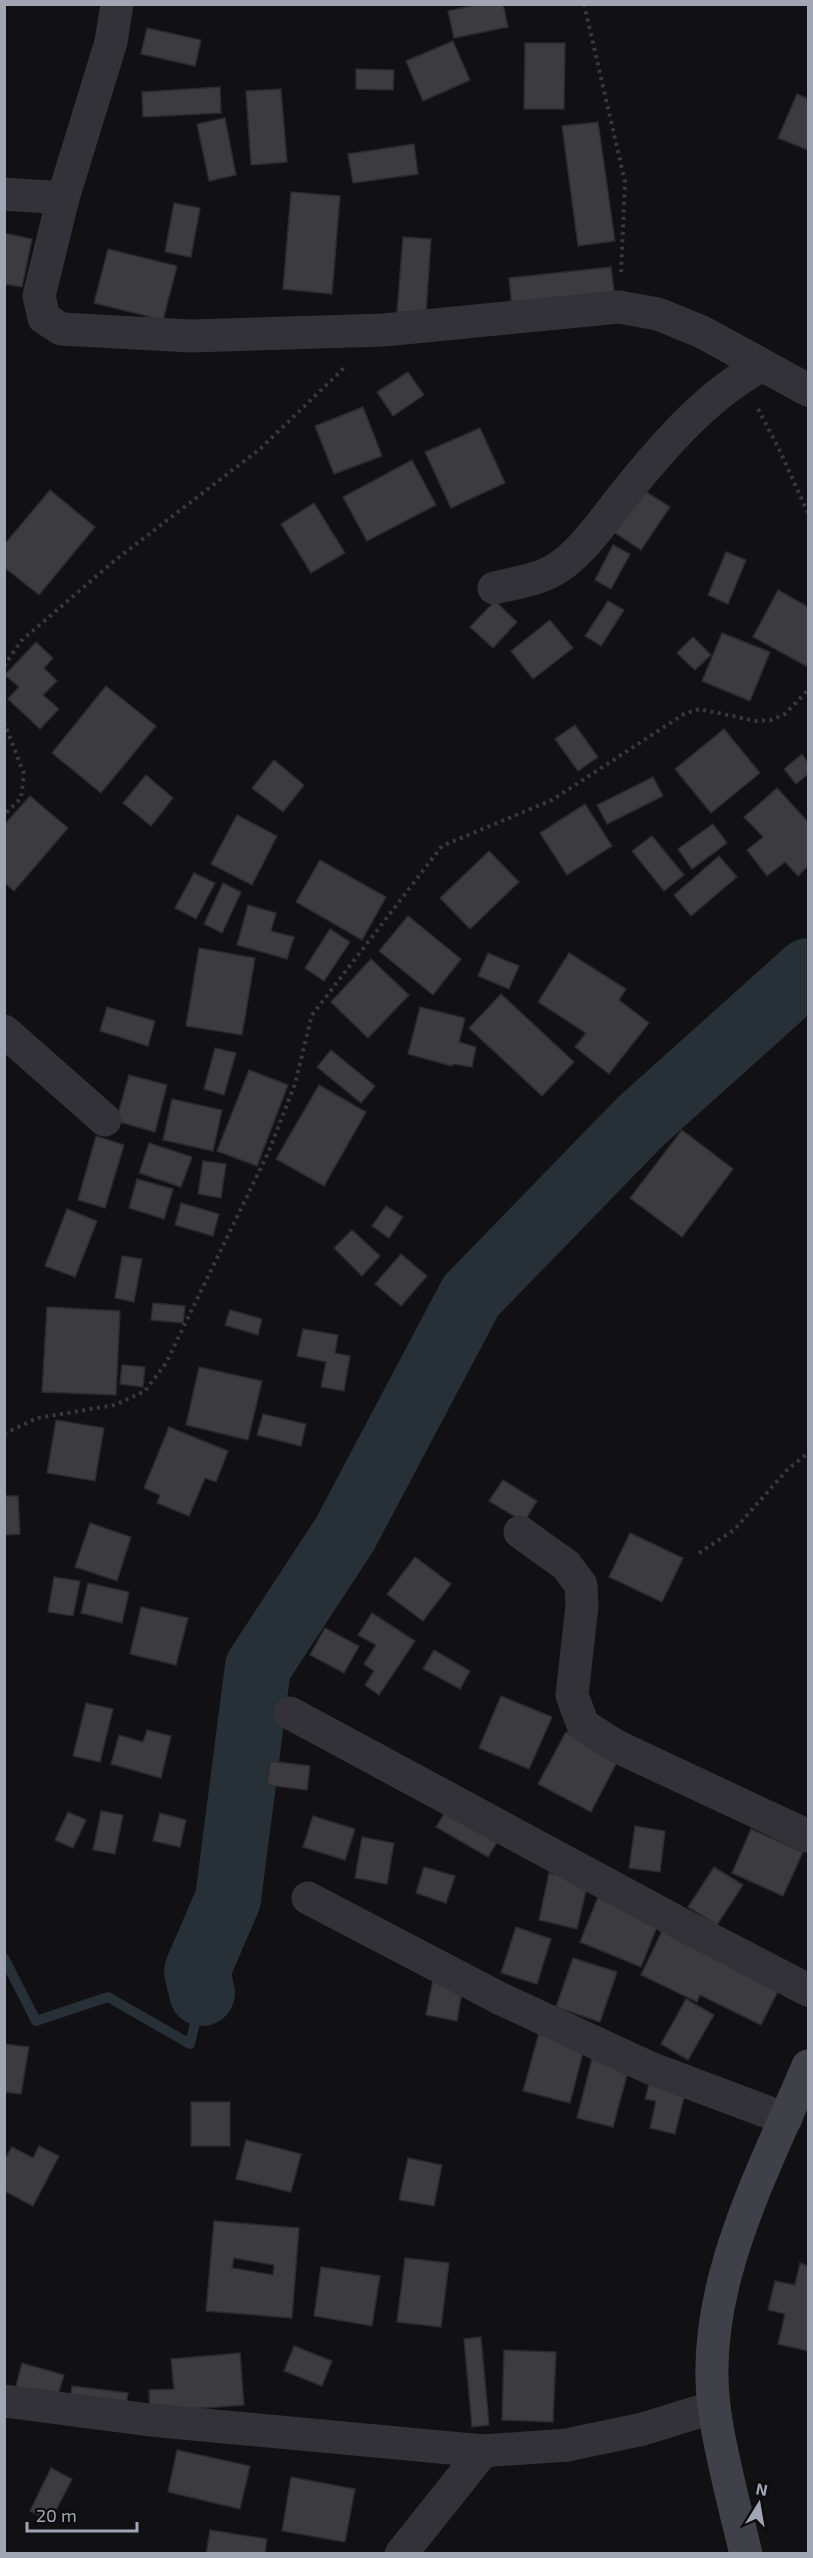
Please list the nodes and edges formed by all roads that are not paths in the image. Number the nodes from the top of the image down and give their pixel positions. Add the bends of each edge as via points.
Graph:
1 (117, 4) edge
2 (4, 194) edge
3 (63, 198) junction
4 (751, 371) junction
5 (808, 390) edge
6 (494, 588) dead end
7 (4, 1031) edge
8 (105, 1120) dead end
9 (520, 1532) dead end
10 (290, 1713) dead end
11 (808, 1836) edge
12 (308, 1898) dead end
13 (808, 1990) edge
14 (808, 2066) edge
15 (786, 2119) junction
16 (4, 2401) edge
17 (714, 2407) junction
18 (483, 2451) junction
19 (401, 2553) edge
20 (746, 2553) edge

1 - 3 street via 111,42
2 - 3 street
3 - 4 street via 39,296 44,318 62,329 192,336 384,330 619,307 658,314 702,332
4 - 5 street
4 - 6 street via 698,412 656,454 587,540 559,567 530,580
7 - 8 street
9 - 11 street via 566,1564 581,1585 572,1695 583,1725 616,1746
10 - 13 street
12 - 15 street via 499,1998 650,2068
14 - 15 street
15 - 17 street via 738,2229 719,2303
16 - 18 street via 150,2420
17 - 18 street via 567,2445
17 - 20 street
18 - 19 street

